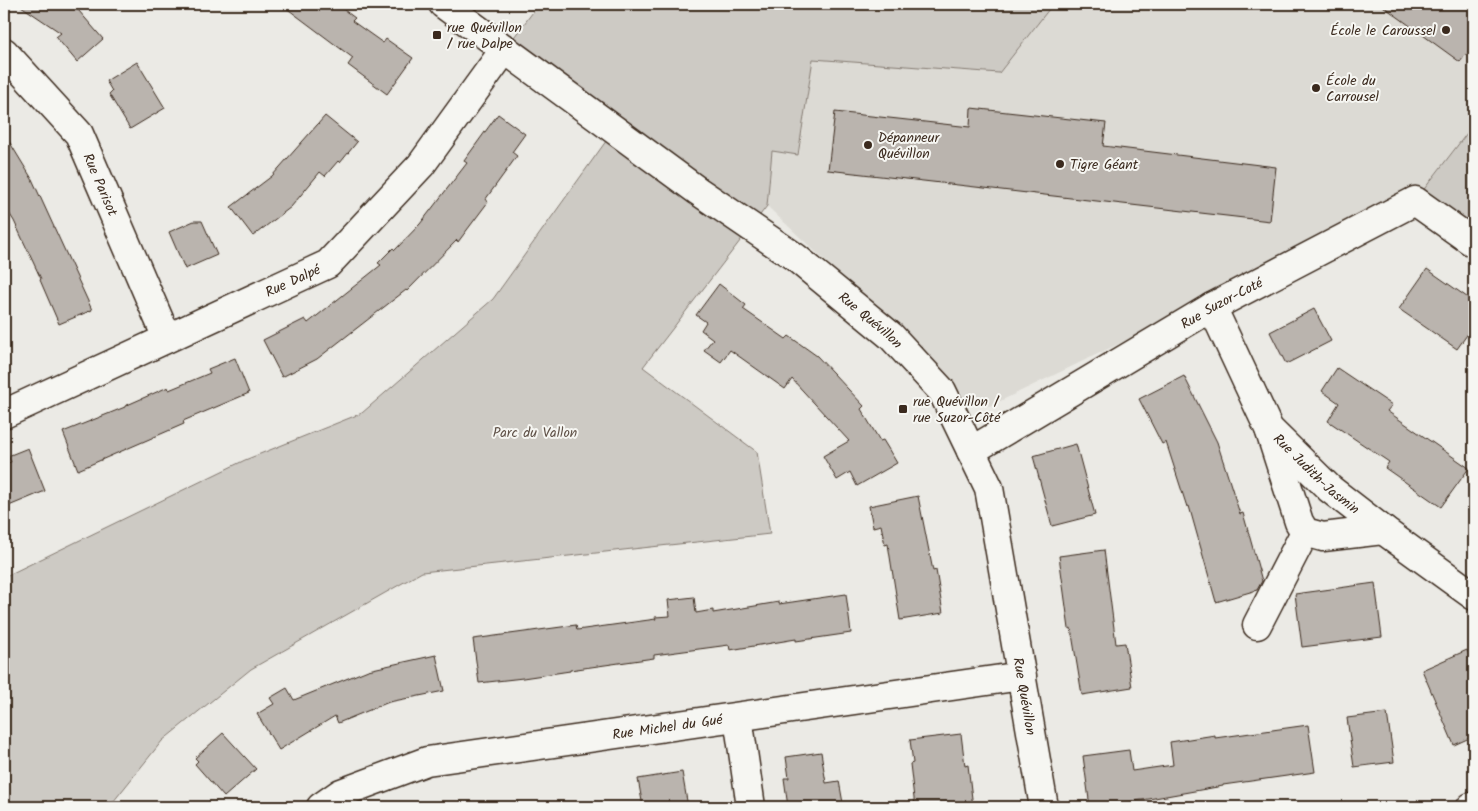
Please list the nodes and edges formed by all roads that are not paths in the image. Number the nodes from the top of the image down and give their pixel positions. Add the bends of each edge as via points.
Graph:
1 (443, 4) edge
2 (505, 49) junction
3 (4, 52) edge
4 (1474, 243) edge
5 (1212, 308) junction
6 (168, 338) junction
7 (4, 414) edge
8 (1269, 428) junction
9 (971, 451) junction
10 (1383, 530) junction
11 (1304, 532) junction
12 (1474, 596) edge
13 (1257, 625) dead end
14 (1022, 676) junction
15 (738, 717) junction
16 (336, 802) edge
17 (751, 807) edge
18 (1044, 807) edge

1 - 2 street, Rue Quévillon
2 - 6 street, Rue Dalpé via 421,164 328,264
2 - 9 street, Rue Quévillon via 698,191 795,257 891,336 942,391
3 - 6 street, Rue Parisot via 80,134
4 - 5 street, Rue Suzor-Coté via 1414,201
5 - 8 street, Rue Judith-Jasmin
5 - 9 street, Rue Suzor-Coté
6 - 7 street, Rue Dalpé
8 - 10 street, Rue Judith-Jasmin via 1330,489
8 - 11 street
9 - 14 street, Rue Quévillon via 989,488
10 - 11 street via 1323,537
10 - 12 street, Rue Judith-Jasmin
11 - 13 street
14 - 15 street, Rue Michel du Gué
14 - 18 street, Rue Quévillon
15 - 16 street, Rue Michel du Gué via 427,761
15 - 17 street

